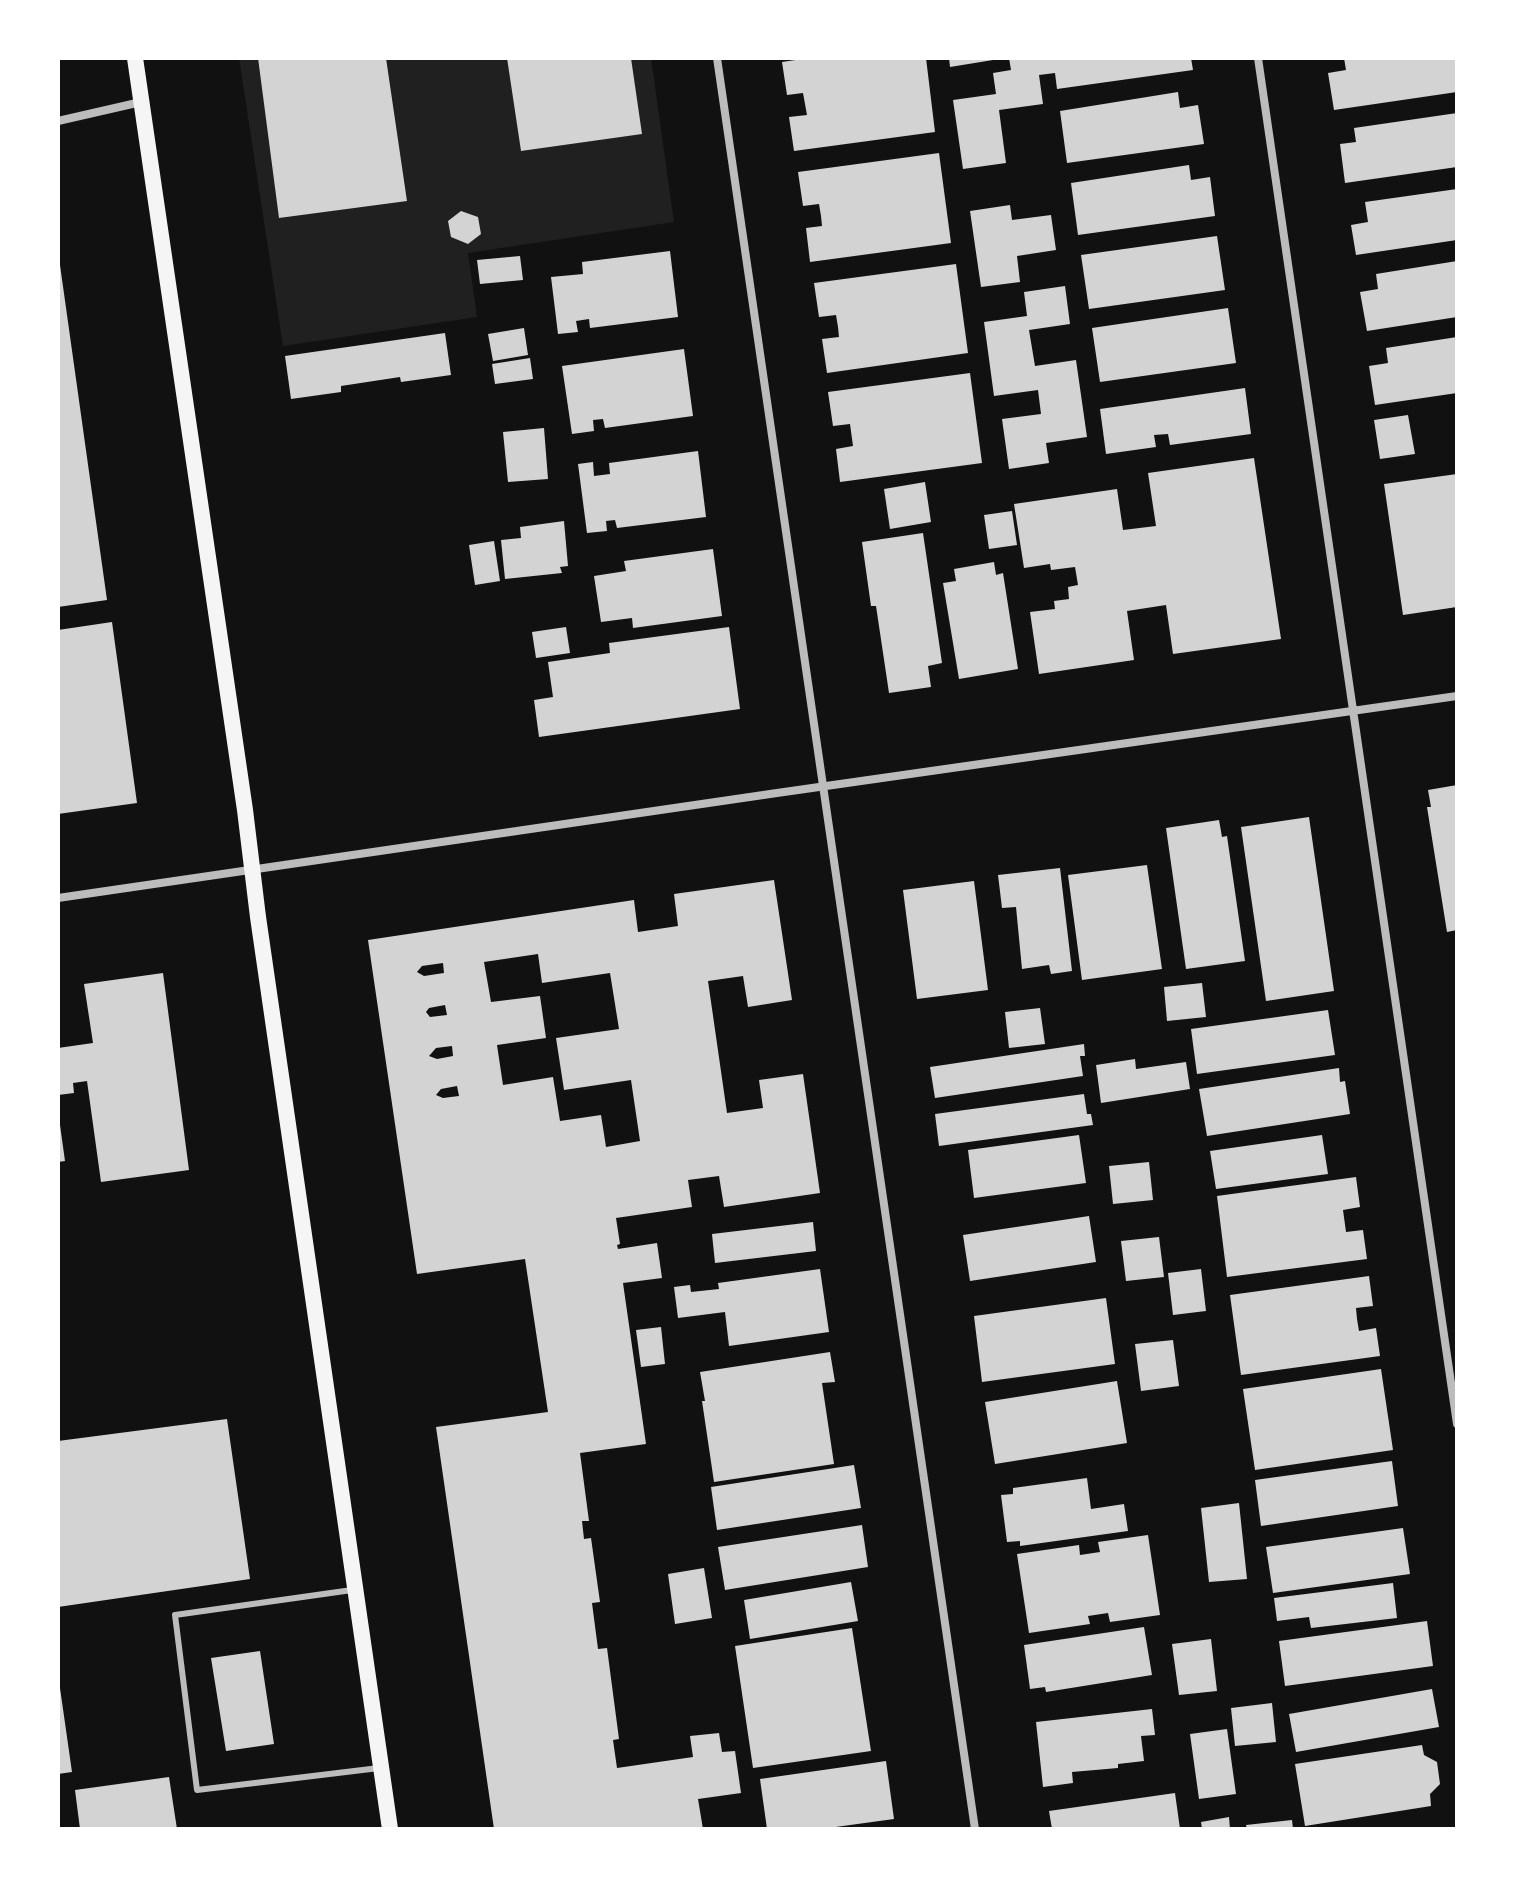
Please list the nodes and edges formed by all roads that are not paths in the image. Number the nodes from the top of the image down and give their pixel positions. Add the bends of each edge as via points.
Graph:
1 (135, 58) edge
2 (717, 58) edge
3 (1258, 58) edge
4 (141, 102) junction
5 (58, 121) edge
6 (1457, 696) edge
7 (1354, 712) junction
8 (823, 787) junction
9 (252, 869) junction
10 (58, 898) edge
11 (1457, 1424) edge
12 (355, 1590) junction
13 (381, 1768) junction
14 (390, 1829) edge
15 (975, 1829) edge

1 - 4 main road
2 - 8 street
3 - 7 street
4 - 5 street
4 - 9 main road
6 - 7 street
7 - 8 street
7 - 11 street
8 - 9 street
8 - 15 street
9 - 10 street
9 - 12 main road
12 - 13 main road
12 - 13 lane via 175,1615 197,1790
13 - 14 main road

